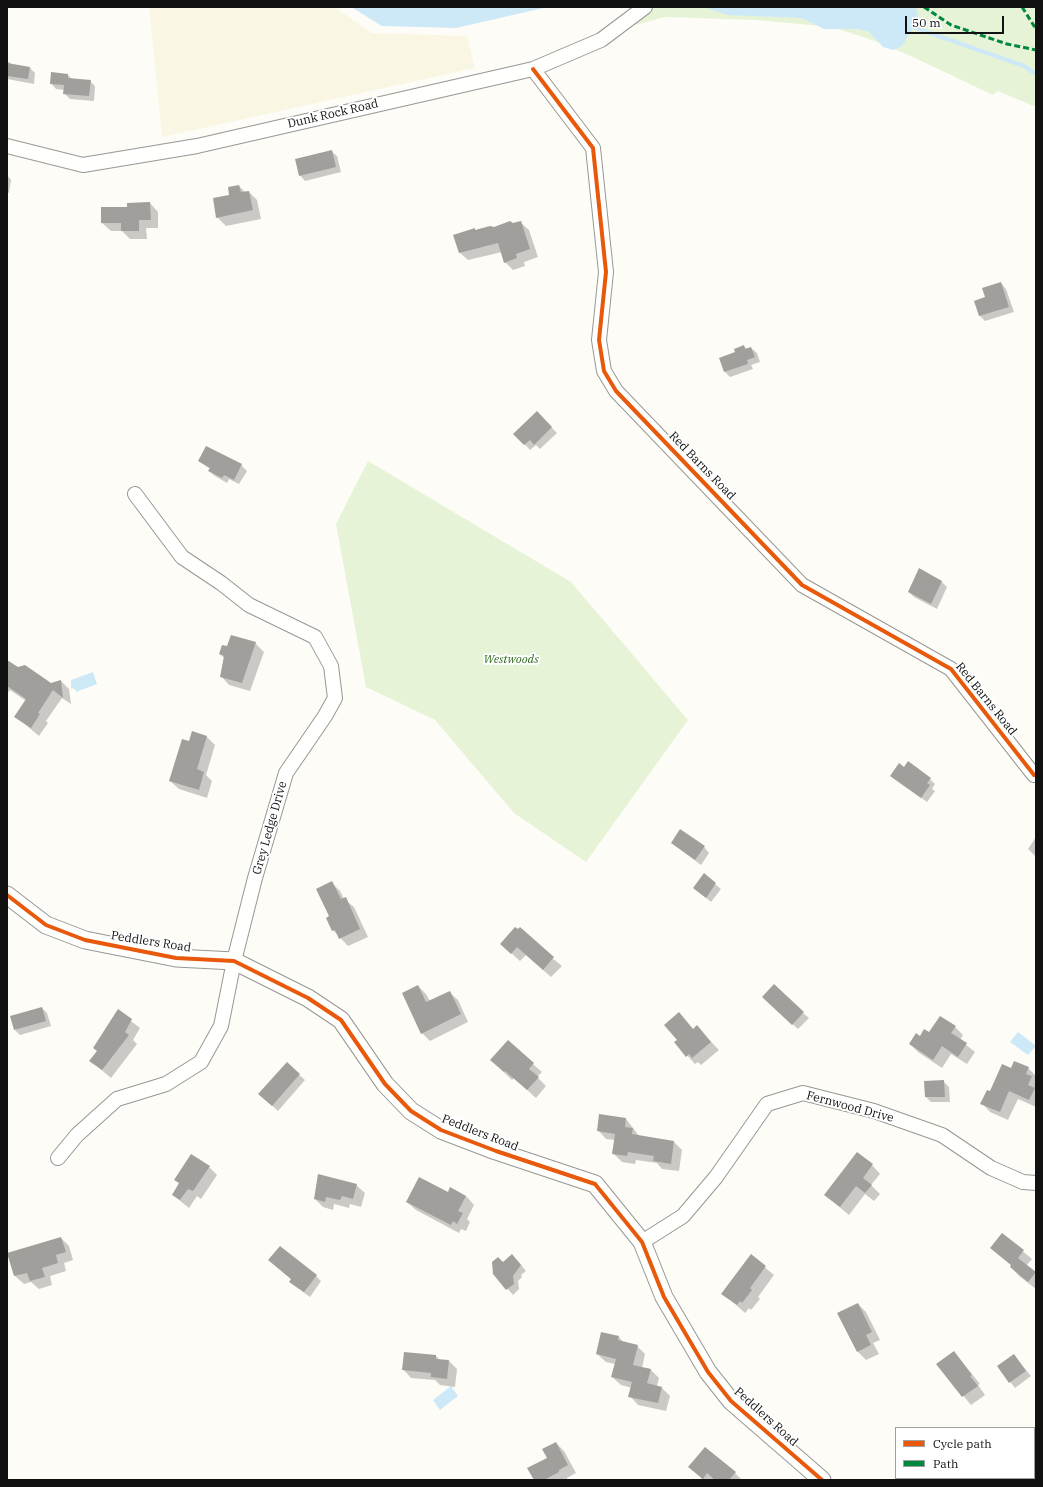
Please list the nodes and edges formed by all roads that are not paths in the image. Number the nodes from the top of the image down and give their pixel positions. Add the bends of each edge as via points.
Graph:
1 (645, 7) edge
2 (533, 69) junction
3 (7, 146) edge
4 (135, 494) dead end
5 (1034, 775) dead end
6 (7, 895) edge
7 (234, 961) junction
8 (58, 1158) dead end
9 (1036, 1183) edge
10 (642, 1242) junction
11 (822, 1480) edge

1 - 2 street, Dunk Rock Road via 601,40
2 - 3 street, Dunk Rock Road via 197,146 83,165
2 - 5 street, Red Barns Road via 593,148 606,272 599,340 601,360 616,391 802,585 952,669
4 - 7 street, Grey Ledge Drive via 182,557 249,605 315,637 331,666 335,698 286,773
6 - 7 street, Peddlers Road via 46,925 84,940 176,958
7 - 8 street, Grey Ledge Drive via 221,1026 201,1062 166,1084 117,1099 76,1135
7 - 10 street, Peddlers Road via 308,998 341,1020 385,1084 411,1111 441,1130 595,1184
9 - 10 street, Fernwood Drive via 1023,1182 991,1168 942,1134 874,1111 803,1093 767,1104 716,1177 683,1216
10 - 11 street, Peddlers Road via 664,1297 708,1372 731,1401

